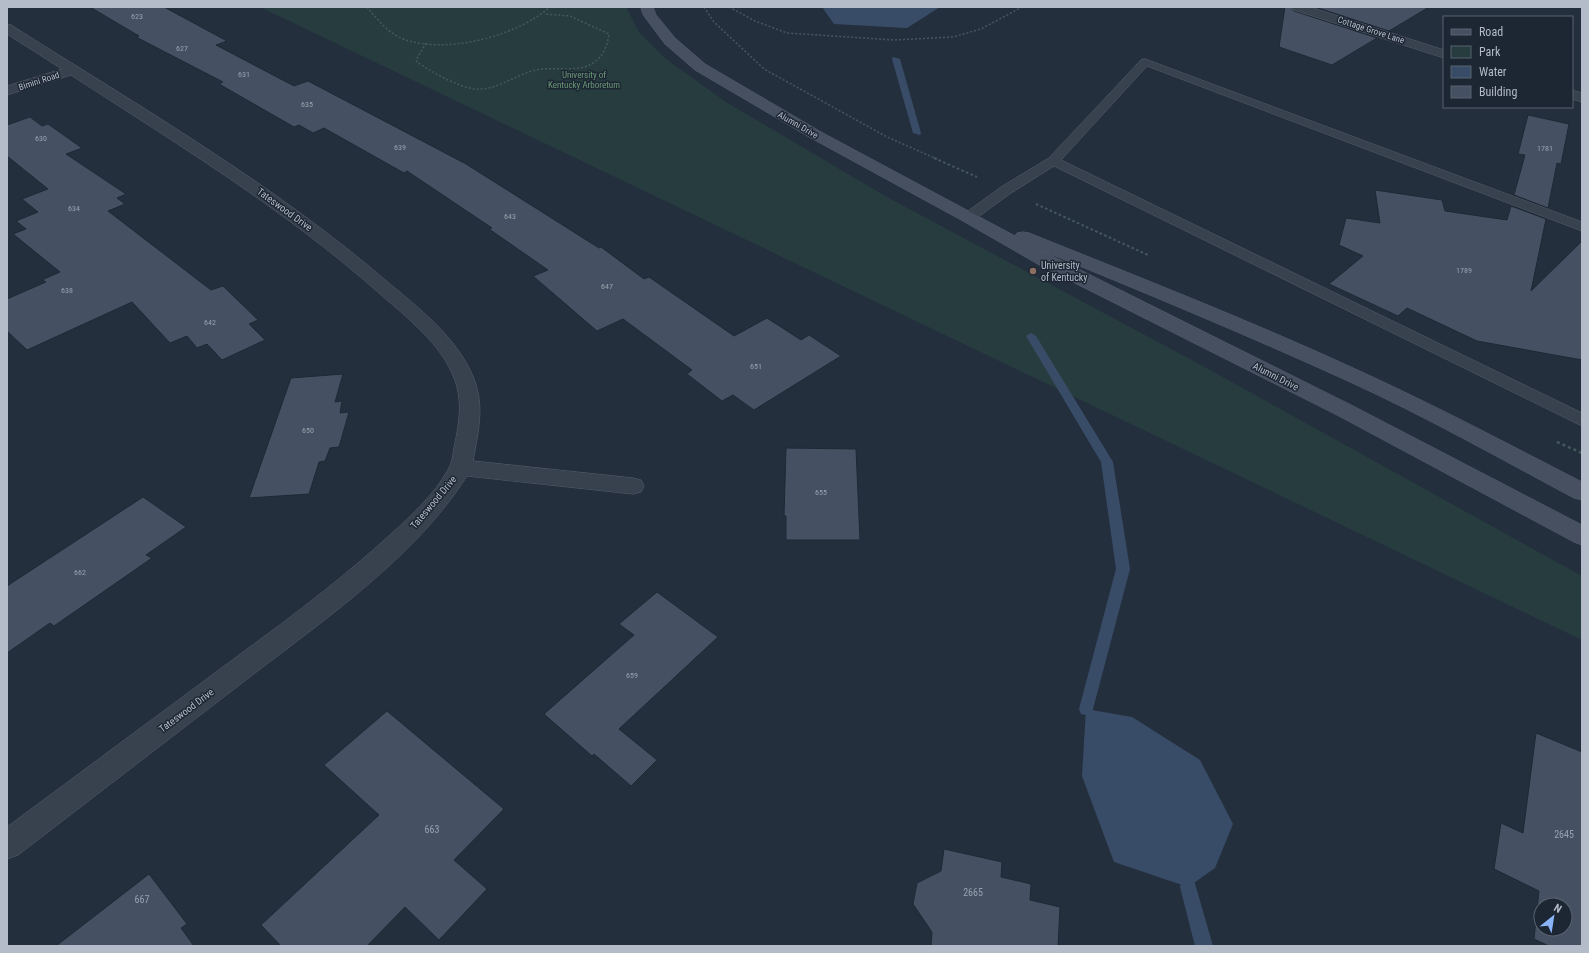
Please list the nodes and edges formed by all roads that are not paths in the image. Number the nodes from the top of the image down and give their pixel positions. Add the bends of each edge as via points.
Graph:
1 (647, 7) edge
2 (1298, 7) edge
3 (7, 28) edge
4 (1443, 54) edge
5 (72, 70) junction
6 (7, 92) edge
7 (1053, 161) junction
8 (969, 217) junction
9 (1582, 227) edge
10 (1582, 420) edge
11 (461, 468) junction
12 (633, 486) dead end
13 (1582, 492) edge
14 (1582, 536) edge
15 (7, 845) edge

1 - 8 main road, Alumni Drive via 650,16 670,41 700,67 816,135
2 - 4 street, Cottage Grove Lane
3 - 5 street, Tateswood Drive
5 - 6 street, Bimini Road
5 - 11 street, Tateswood Drive via 258,189 313,229 413,313 448,350 460,369 469,393 470,417
7 - 8 lane
7 - 9 lane via 1146,62
7 - 10 lane
8 - 13 main road, Alumni Drive via 1061,251 1356,377
8 - 14 main road, Alumni Drive via 1049,263 1346,412
11 - 12 street
11 - 15 street, Tateswood Drive via 421,520 372,566 311,616

